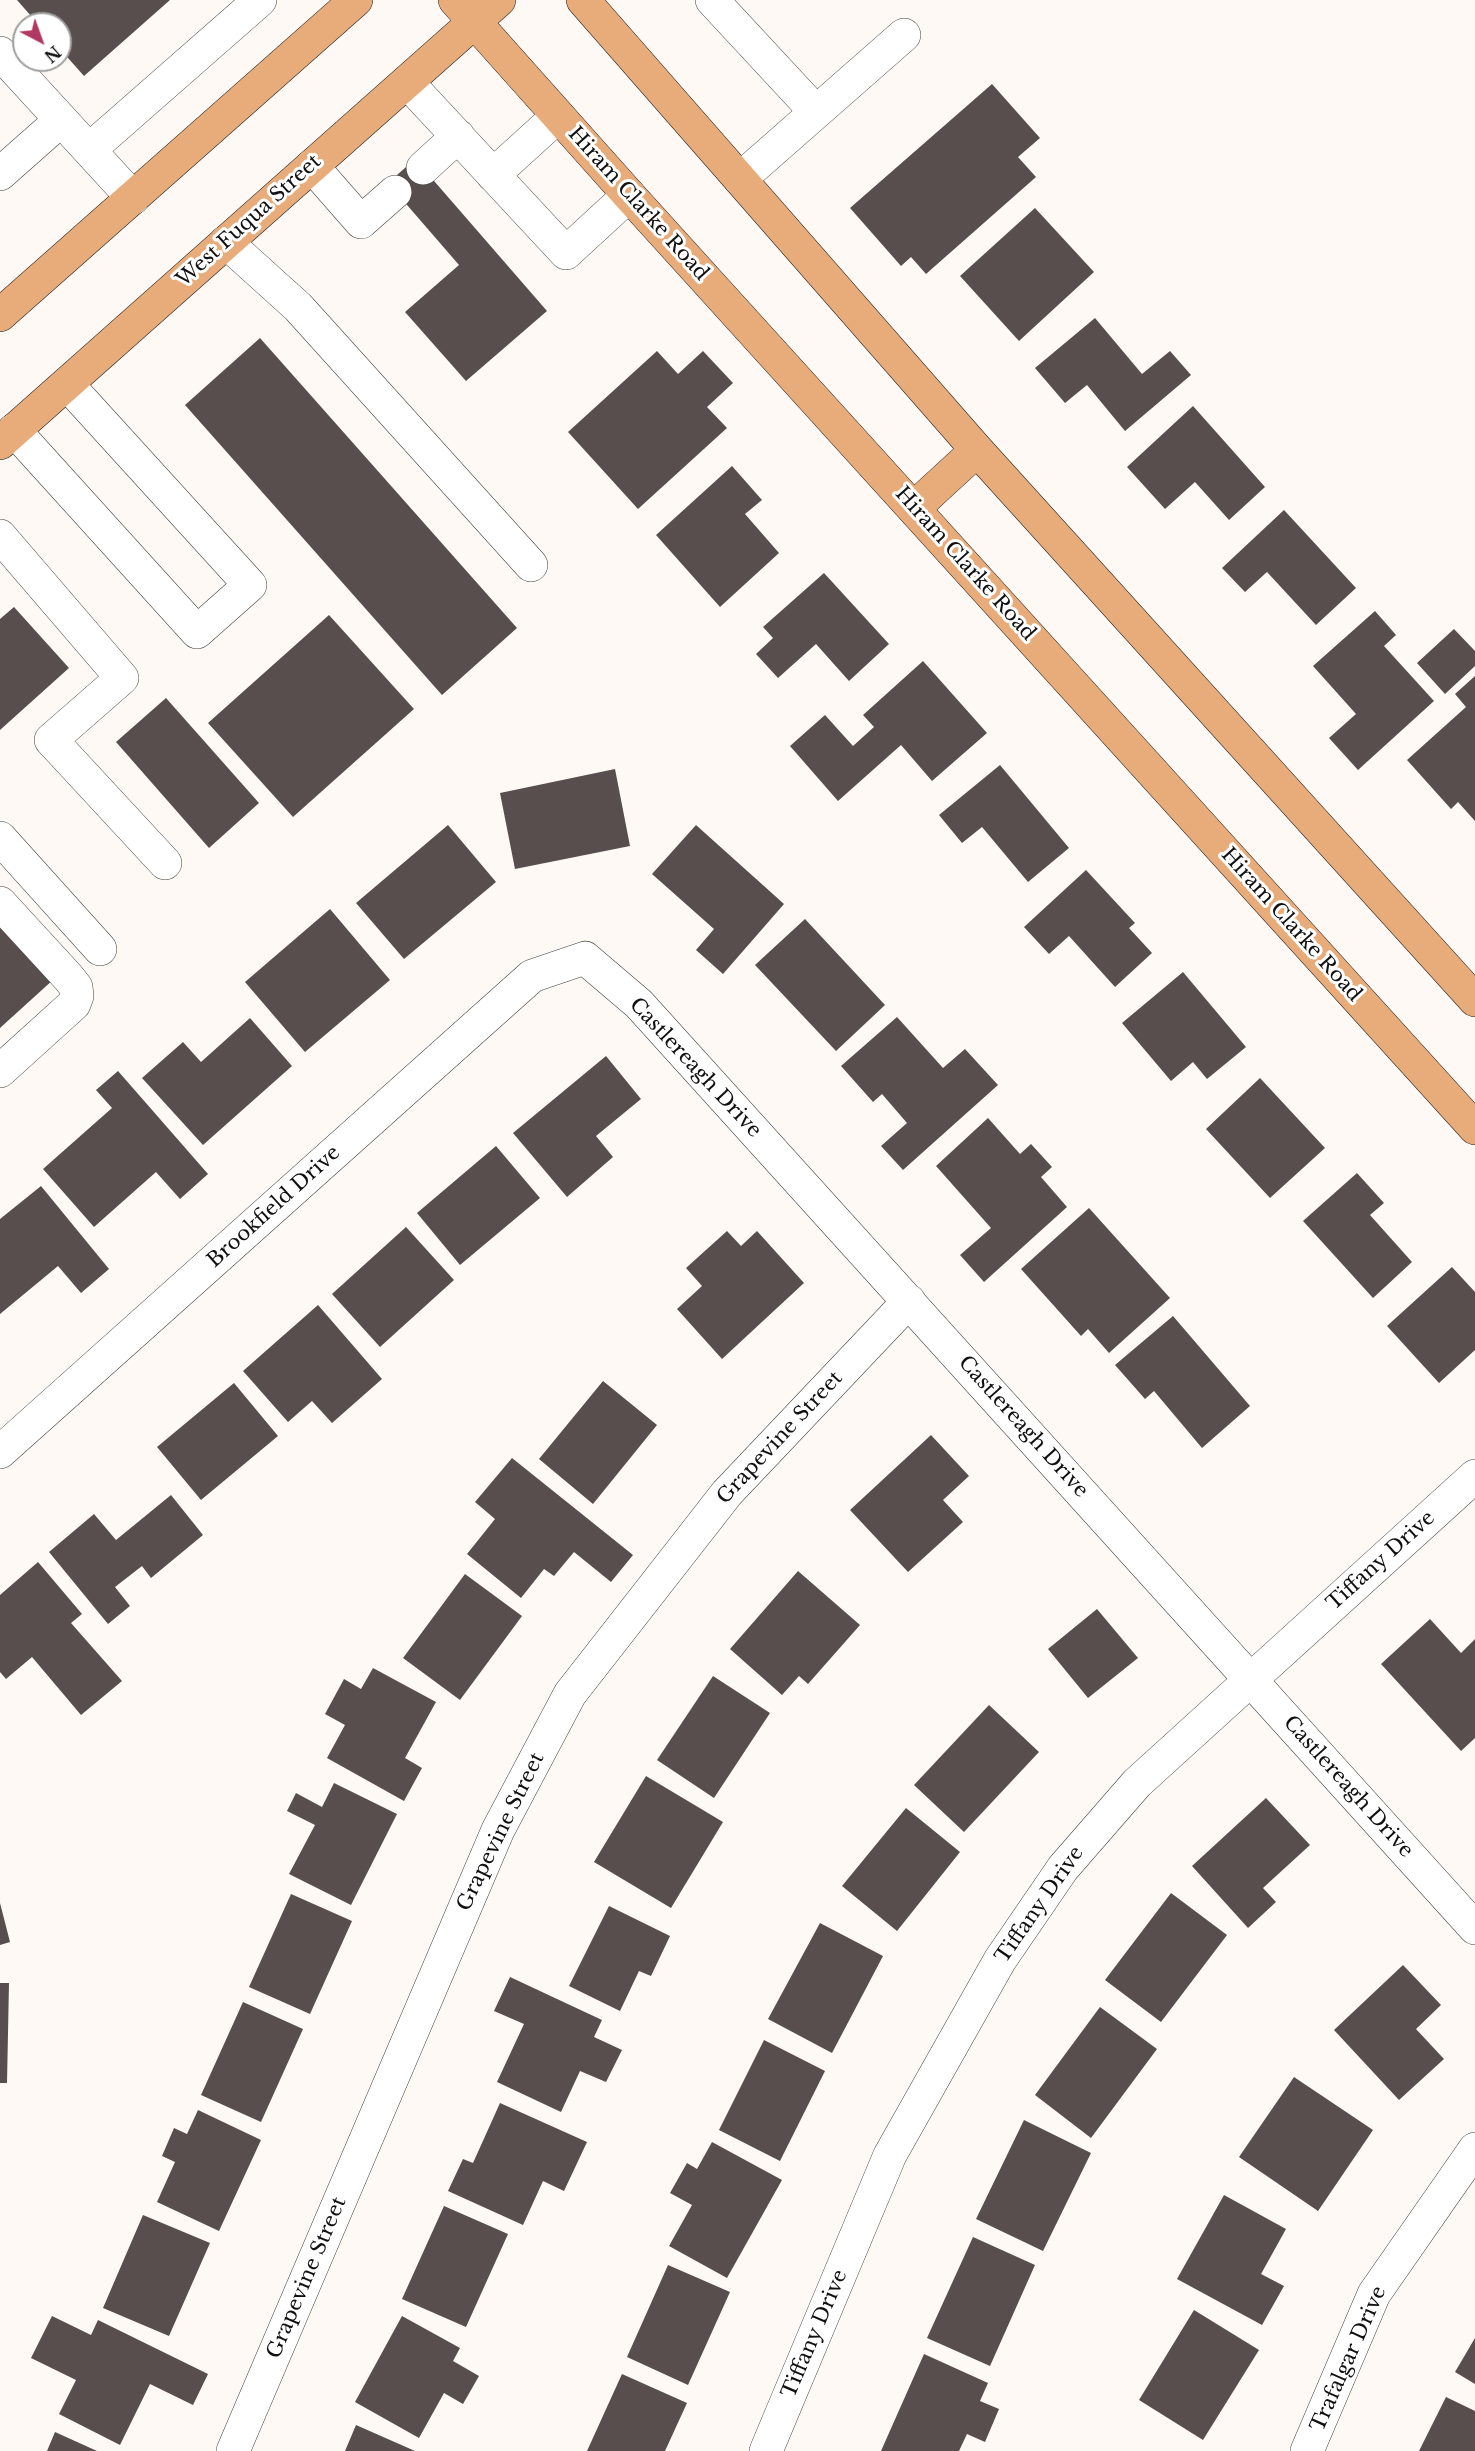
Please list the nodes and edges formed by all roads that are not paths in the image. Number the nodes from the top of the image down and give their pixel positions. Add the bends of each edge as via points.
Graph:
1 (260, 0) edge
2 (356, 0) edge
3 (499, 0) edge
4 (583, 0) edge
5 (712, 0) edge
6 (465, 11) edge
7 (904, 35) dead end
8 (0, 53) edge
9 (407, 82) junction
10 (816, 112) junction
11 (558, 116) junction
12 (61, 120) junction
13 (458, 136) junction
14 (89, 150) junction
15 (312, 166) junction
16 (423, 168) dead end
17 (0, 174) edge
18 (493, 175) junction
19 (740, 179) junction
20 (395, 192) dead end
21 (629, 195) junction
22 (133, 198) junction
23 (226, 242) junction
24 (0, 315) edge
25 (67, 384) junction
26 (7, 437) edge
27 (977, 450) junction
28 (914, 508) junction
29 (3, 544) edge
30 (531, 565) dead end
31 (0, 838) edge
32 (165, 863) dead end
33 (0, 903) edge
34 (100, 949) dead end
35 (553, 969) joint
36 (1475, 1000) edge
37 (0, 1071) edge
38 (1475, 1128) edge
39 (909, 1301) junction
40 (0, 1452) edge
41 (1475, 1476) edge
42 (1250, 1679) junction
43 (1475, 1928) edge
44 (1475, 2149) edge
45 (233, 2451) edge
46 (766, 2451) edge
47 (1307, 2451) edge

1 - 14 street
2 - 22 main road
3 - 6 main road, West Fuqua Street
4 - 19 main road
5 - 10 street
6 - 9 main road, West Fuqua Street
6 - 11 main road, Hiram Clarke Road
7 - 10 street
8 - 12 street
9 - 13 street
9 - 15 main road, West Fuqua Street
10 - 19 street
11 - 18 street
11 - 21 main road, Hiram Clarke Road
12 - 14 street
12 - 17 street
13 - 16 street
13 - 18 street
14 - 22 street
15 - 20 street via 361,222
15 - 23 main road, West Fuqua Street
18 - 21 street via 566,253
19 - 27 main road
21 - 28 main road, Hiram Clarke Road
22 - 24 main road
23 - 25 main road, West Fuqua Street
23 - 30 street via 298,308
25 - 26 main road, West Fuqua Street
25 - 26 street via 250,585 197,632
27 - 28 main road
27 - 36 main road
28 - 38 main road, Hiram Clarke Road
29 - 32 street via 122,678 51,740
31 - 34 street
33 - 37 street via 68,977 77,996 74,1004
35 - 39 street, Castlereagh Drive via 585,958 639,1004
35 - 40 street, Brookfield Drive via 532,976
39 - 42 street, Castlereagh Drive
39 - 45 street, Grapevine Street via 727,1493 570,1694 498,1830
41 - 42 street, Tiffany Drive
42 - 43 street, Castlereagh Drive
42 - 46 street, Tiffany Drive via 1129,1792 1063,1868 1000,1960 890,2155
44 - 47 street, Trafalgar Drive via 1374,2294

